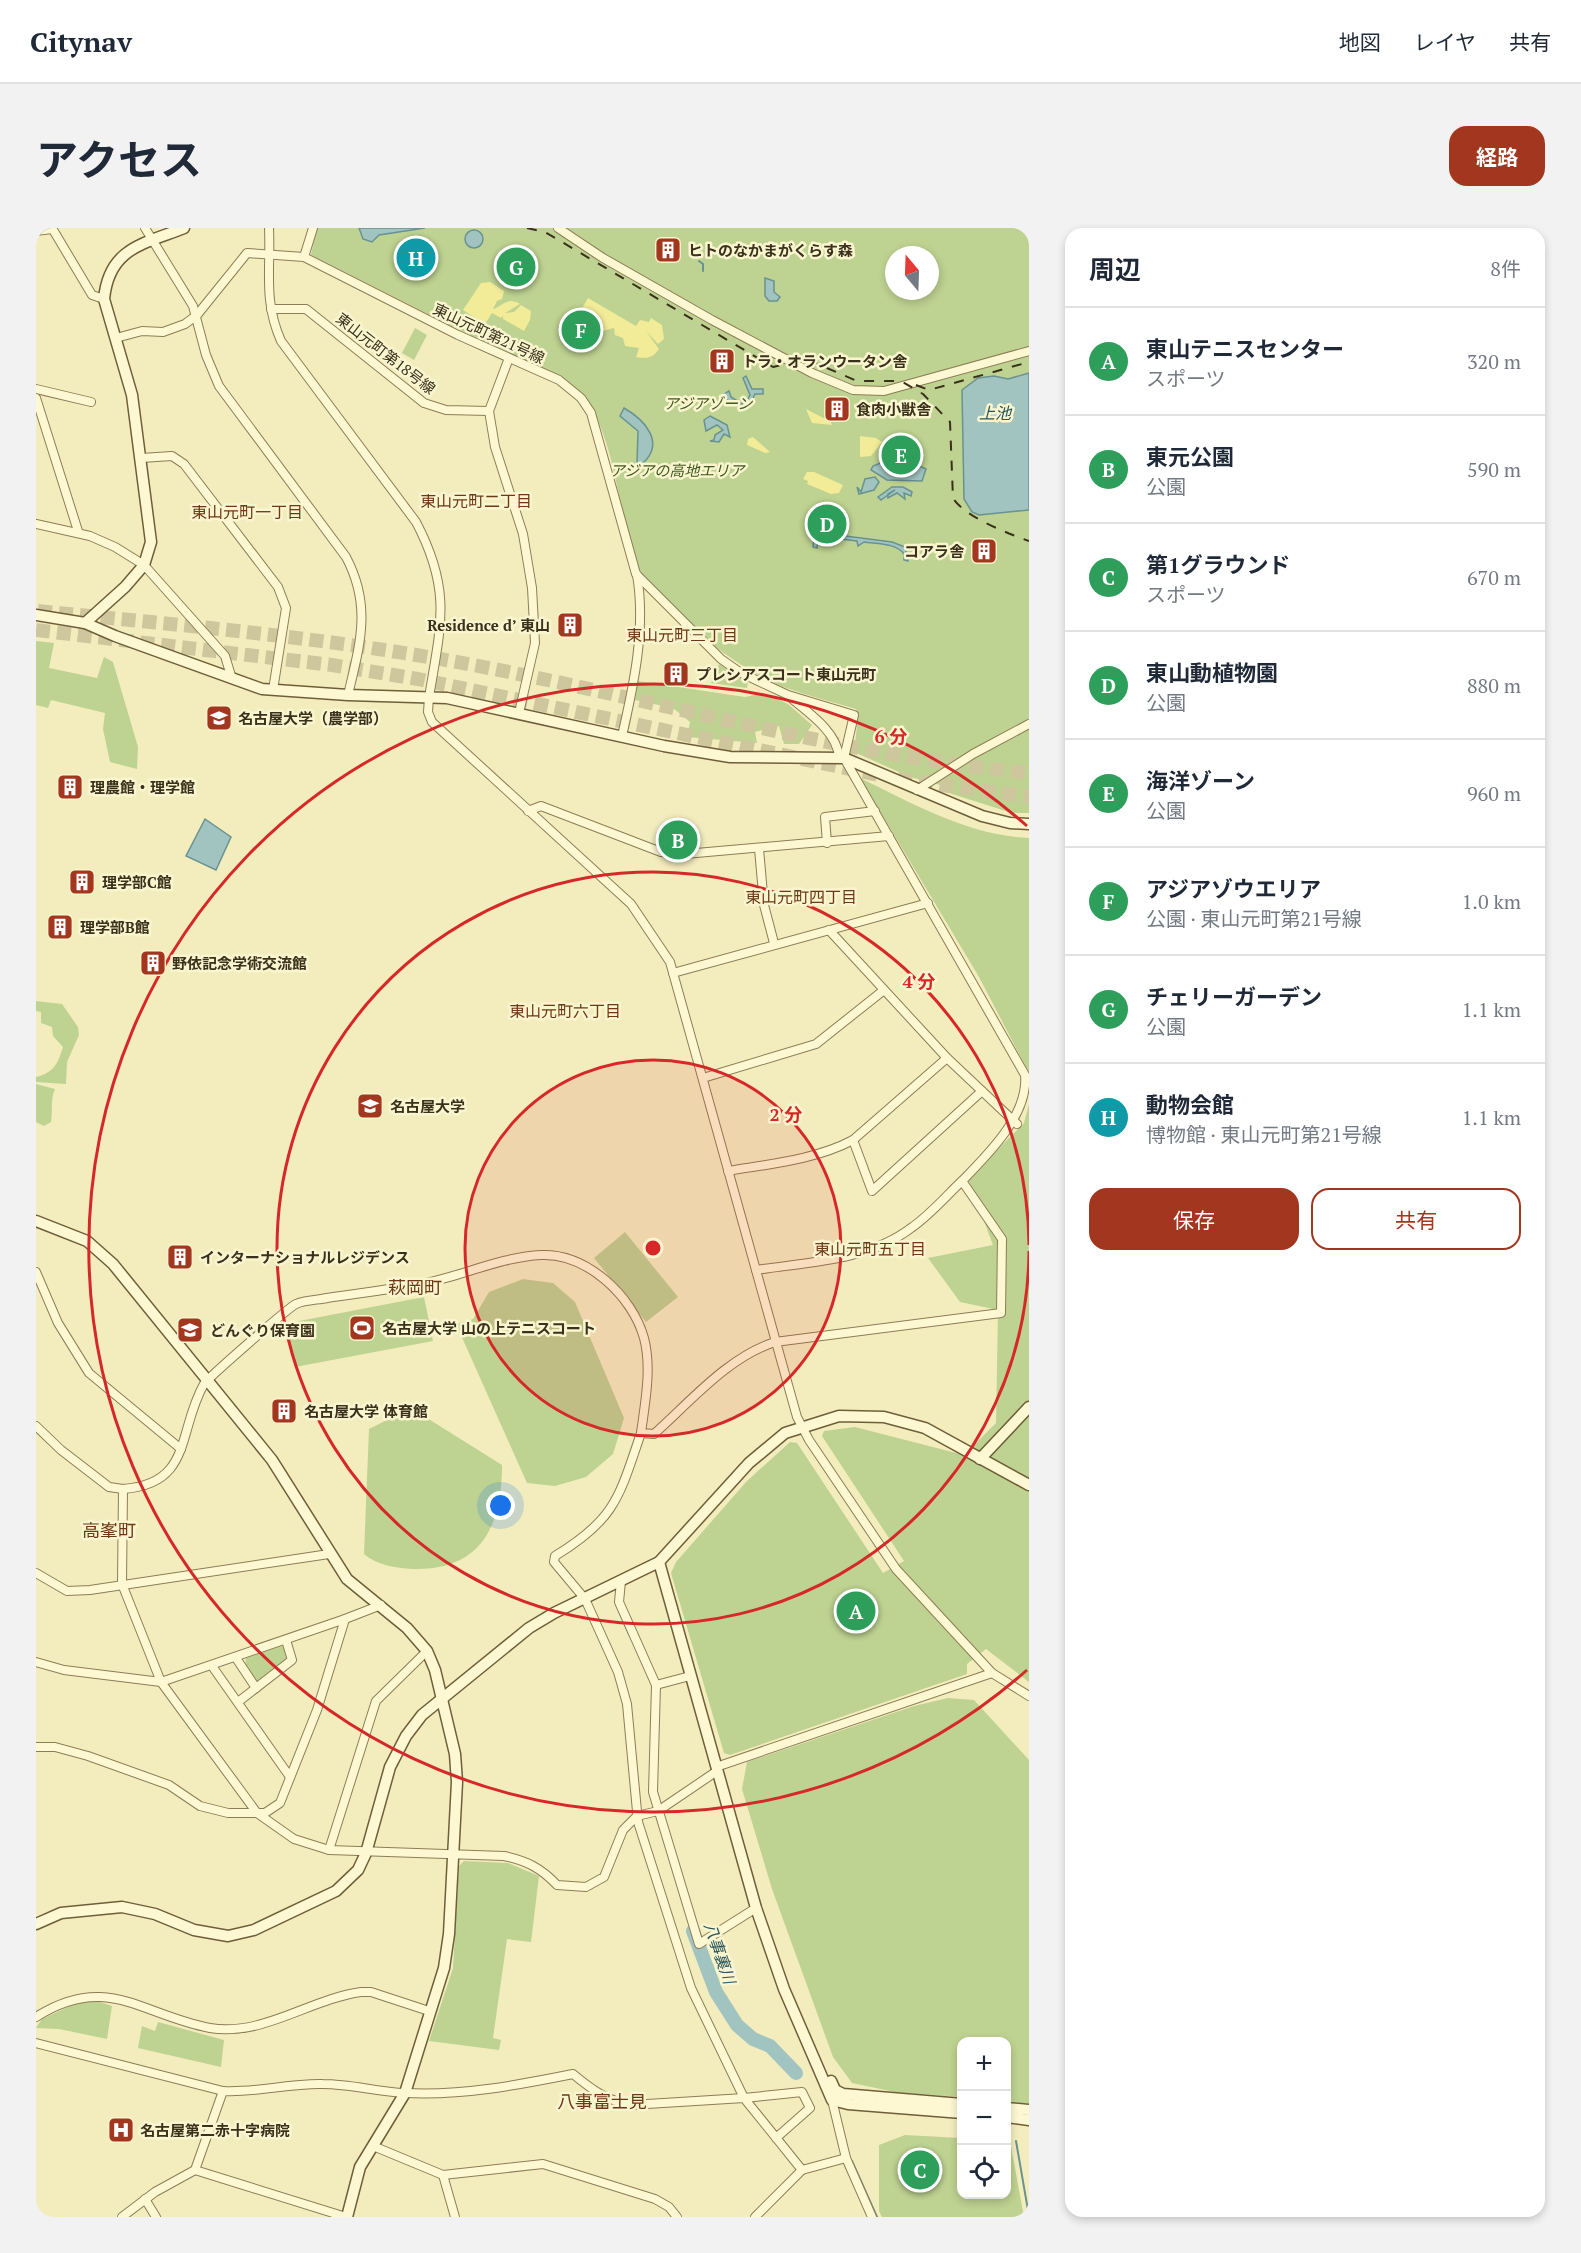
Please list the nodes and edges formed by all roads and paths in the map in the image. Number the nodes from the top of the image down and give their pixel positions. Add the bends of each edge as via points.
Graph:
1 (52, 228) edge
2 (145, 228) edge
3 (184, 228) edge
4 (269, 228) edge
5 (313, 228) edge
6 (558, 228) edge
7 (36, 231) edge
8 (152, 241) junction
9 (270, 254) junction
10 (304, 257) junction
11 (104, 299) junction
12 (271, 309) junction
13 (197, 315) junction
14 (116, 338) junction
15 (1029, 351) edge
16 (509, 358) junction
17 (36, 389) edge
18 (36, 398) edge
19 (91, 402) dead end
20 (489, 411) junction
21 (141, 458) junction
22 (36, 524) edge
23 (78, 531) junction
24 (144, 565) junction
25 (636, 574) junction
26 (36, 615) edge
27 (85, 622) junction
28 (232, 679) junction
29 (273, 690) junction
30 (348, 695) junction
31 (788, 695) junction
32 (429, 697) junction
33 (519, 713) junction
34 (1029, 724) edge
35 (622, 736) junction
36 (841, 758) junction
37 (916, 790) junction
38 (528, 811) junction
39 (875, 812) junction
40 (1029, 824) edge
41 (889, 836) junction
42 (827, 843) junction
43 (759, 849) junction
44 (928, 903) junction
45 (829, 930) junction
46 (774, 944) junction
47 (673, 973) junction
48 (884, 990) junction
49 (947, 1058) junction
50 (703, 1078) junction
51 (982, 1090) junction
52 (1017, 1124) junction
53 (853, 1140) junction
54 (728, 1171) junction
55 (962, 1181) junction
56 (36, 1221) edge
57 (756, 1270) junction
58 (36, 1272) edge
59 (776, 1342) junction
60 (208, 1379) junction
61 (1029, 1407) edge
62 (36, 1426) edge
63 (802, 1426) junction
64 (641, 1433) junction
65 (181, 1449) junction
66 (980, 1459) junction
67 (1029, 1485) edge
68 (123, 1489) junction
69 (329, 1554) junction
70 (659, 1562) junction
71 (36, 1573) edge
72 (621, 1581) junction
73 (122, 1584) junction
74 (585, 1599) junction
75 (381, 1605) junction
76 (345, 1619) junction
77 (286, 1640) junction
78 (427, 1651) junction
79 (236, 1658) junction
80 (36, 1662) edge
81 (212, 1666) junction
82 (992, 1673) junction
83 (690, 1676) junction
84 (161, 1682) junction
85 (656, 1685) junction
86 (256, 1688) junction
87 (442, 1696) junction
88 (1029, 1696) edge
89 (238, 1702) junction
90 (36, 1747) edge
91 (717, 1769) junction
92 (291, 1777) junction
93 (658, 1811) junction
94 (257, 1813) junction
95 (638, 1816) junction
96 (329, 1850) junction
97 (366, 1853) junction
98 (453, 1854) junction
99 (756, 1908) junction
100 (36, 1924) edge
101 (783, 1981) junction
102 (429, 2011) junction
103 (36, 2017) edge
104 (36, 2043) edge
105 (223, 2091) junction
106 (405, 2093) junction
107 (843, 2094) junction
108 (744, 2098) junction
109 (832, 2100) junction
110 (957, 2104) edge
111 (1011, 2108) edge
112 (1029, 2110) edge
113 (957, 2113) edge
114 (1011, 2118) edge
115 (1029, 2120) edge
116 (776, 2138) junction
117 (373, 2146) junction
118 (846, 2158) junction
119 (195, 2170) junction
120 (802, 2170) junction
121 (443, 2175) junction
122 (145, 2199) junction
123 (122, 2217) edge
124 (156, 2217) edge
125 (347, 2217) edge
126 (455, 2217) edge
127 (677, 2217) edge
128 (755, 2217) edge
129 (872, 2217) edge

1 - 7 street
1 - 11 street via 92,295
2 - 8 street
3 - 8 street
4 - 9 street
5 - 10 street
6 - 15 street via 712,320 812,373 853,390 893,389
8 - 11 street via 117,259
8 - 13 street
9 - 10 street, 東山元町第21号線
9 - 12 street via 267,285
9 - 13 street, 東山元町第21号線 via 247,254
10 - 16 street, 東山元町第21号線
11 - 14 street
12 - 20 street, 東山元町第18号線 via 306,309 424,403 446,410
12 - 32 street via 274,326 290,355 416,522 428,546 442,604
13 - 14 street via 163,332 142,331
13 - 30 street via 206,355 219,386 353,569 364,614
14 - 21 street via 132,395
16 - 20 street
16 - 25 street, 東山元町第21号線 via 559,380 581,398 591,413
17 - 19 street
18 - 23 street
20 - 33 street via 495,447 523,534 532,588 535,643
21 - 24 street via 151,542
21 - 29 street via 172,456 184,464 278,588 286,608
22 - 23 street
23 - 24 street
24 - 27 street
24 - 28 street via 225,656
25 - 31 street via 721,659
25 - 35 street, 東山元町第21号線 via 640,594 637,657
26 - 27 street
27 - 28 street
28 - 29 street
29 - 30 street
30 - 32 street
31 - 36 street via 829,733
31 - 36 street via 854,715
32 - 33 street
32 - 38 street via 432,722
33 - 35 street
34 - 37 street
35 - 36 street via 730,757
36 - 37 street
36 - 39 street
37 - 40 street via 982,816
38 - 43 street via 541,806 661,852
38 - 47 street via 631,904 670,962
39 - 41 street
39 - 42 street via 825,817
41 - 42 street
41 - 44 street
42 - 43 street
43 - 46 street via 764,905
44 - 45 street
44 - 52 street via 1028,1083
45 - 46 street
45 - 48 street
46 - 47 street
47 - 50 street
48 - 49 street
48 - 50 street via 816,1044
49 - 51 street
49 - 53 street
50 - 54 street
51 - 52 street
51 - 53 street via 872,1191
52 - 55 street
53 - 54 street via 835,1150
54 - 57 street
55 - 57 street via 911,1229 886,1244 860,1254
55 - 59 street via 1002,1239 1001,1313
56 - 60 street via 87,1241 113,1264
57 - 59 street
58 - 65 street via 58,1323 89,1373
59 - 63 street
59 - 64 street via 739,1359 654,1434
60 - 64 street via 296,1304 427,1282 542,1255 574,1260 592,1268 629,1310 643,1337 646,1359
60 - 65 street
60 - 69 street via 272,1460
61 - 66 street
62 - 68 street via 109,1487
63 - 66 street via 839,1416 884,1416 925,1428
63 - 70 street via 785,1433 749,1463
63 - 82 street via 896,1569
64 - 74 street via 613,1508 598,1527 555,1556 554,1562
65 - 68 street via 167,1474 156,1483
66 - 67 street
68 - 73 street
69 - 73 street
69 - 75 street via 347,1579
70 - 72 street
70 - 83 street
71 - 73 street via 67,1591
72 - 74 street
72 - 85 street via 619,1602
73 - 84 street
74 - 87 street via 529,1628
74 - 95 street via 618,1672 627,1704
75 - 76 street
75 - 78 street
76 - 77 street
76 - 92 street
77 - 79 street
77 - 86 street via 291,1660
78 - 87 street
78 - 96 street via 376,1701
79 - 81 street
79 - 86 street
80 - 84 street via 64,1670
81 - 84 street
81 - 89 street
82 - 88 street
82 - 91 street
83 - 85 street
83 - 91 street
84 - 94 street
85 - 93 street via 652,1778
86 - 89 street
87 - 97 street via 422,1715 396,1754
87 - 98 street via 457,1773
89 - 92 street
90 - 94 street via 98,1759 169,1785 200,1806 228,1813
91 - 93 street
91 - 99 street
92 - 94 street via 280,1803 265,1813
93 - 95 street
93 - 99 street via 699,1944
94 - 96 street via 294,1839
95 - 98 street via 623,1830 604,1877 586,1887 557,1885 542,1869 524,1860
95 - 108 street via 692,1988
96 - 97 street
97 - 98 street
97 - 100 street via 358,1870 336,1891 241,1934 212,1934 122,1907 61,1913
98 - 102 street via 444,1968
99 - 101 street
101 - 107 street via 835,2090
101 - 109 street
102 - 103 street via 361,1992 239,2029 211,2028 130,2001 87,1996 52,2007
102 - 106 street
104 - 105 street
105 - 106 street via 324,2084
105 - 119 street
106 - 108 street via 466,2092 573,2074 613,2102 631,2105
106 - 117 street
107 - 109 street
107 - 110 street
108 - 116 street
108 - 116 street via 802,2092 810,2108
109 - 113 street
109 - 118 street
111 - 112 street
114 - 115 street
116 - 120 street
117 - 121 street
117 - 125 street via 360,2167
118 - 120 street
118 - 129 street
119 - 122 street
119 - 125 street
120 - 128 street
121 - 126 street
121 - 127 street via 543,2164 655,2199
122 - 123 street
122 - 124 street

